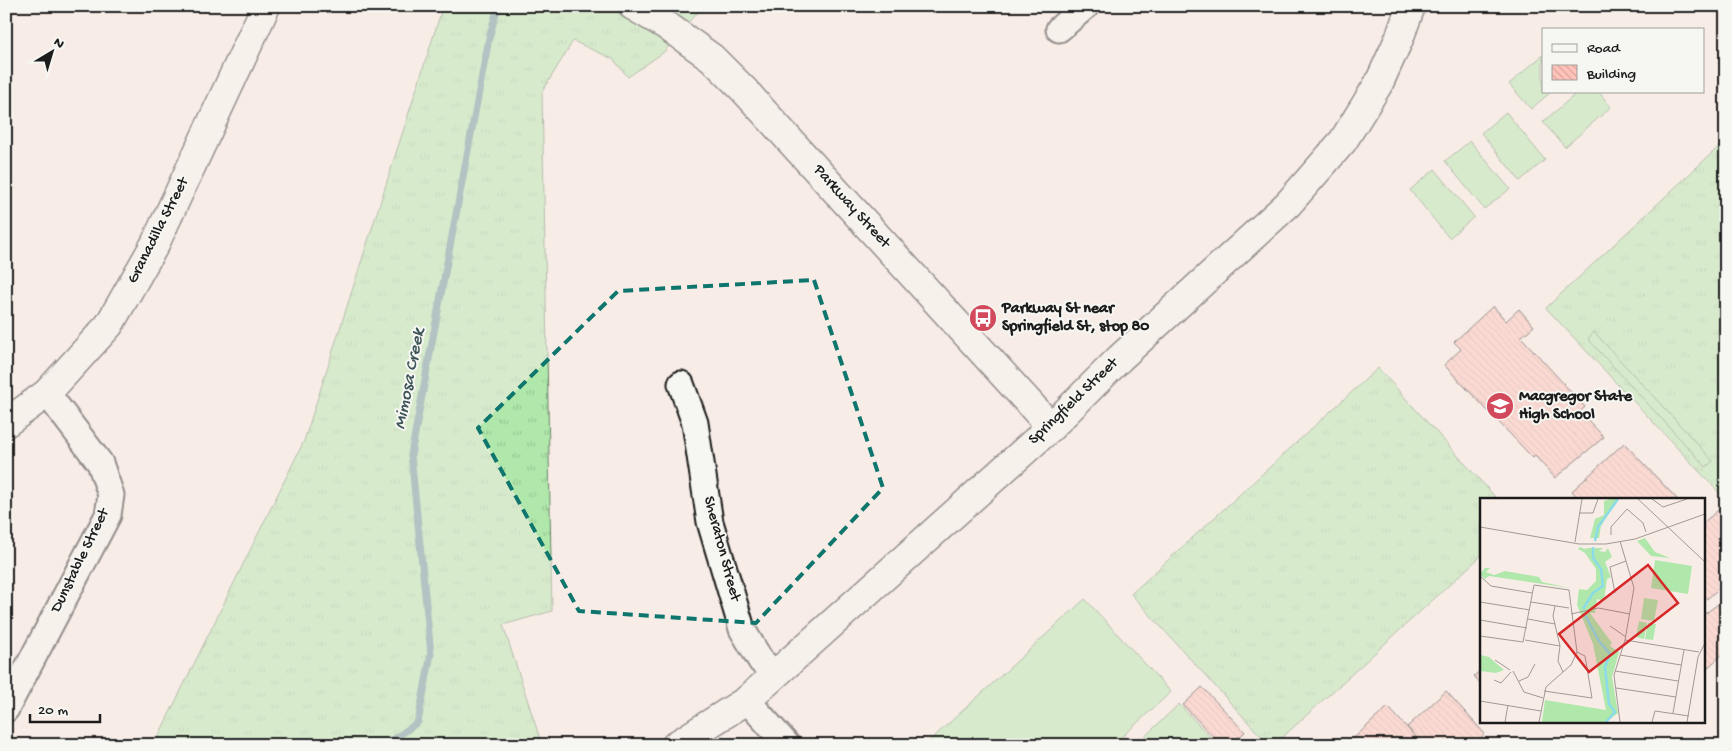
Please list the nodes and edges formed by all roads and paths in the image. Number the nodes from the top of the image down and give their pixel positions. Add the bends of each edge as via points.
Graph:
1 (266, 6) edge
2 (633, 6) edge
3 (1086, 6) edge
4 (1411, 6) edge
5 (1059, 29) dead end
6 (681, 384) dead end
7 (46, 393) junction
8 (6, 423) edge
9 (1051, 427) junction
10 (776, 674) junction
11 (747, 700) junction
12 (6, 709) edge
13 (676, 745) edge
14 (787, 745) edge

1 - 7 street, Granadilla Street via 155,244 109,325
2 - 9 street, Parkway Street via 668,26 712,58 744,90
3 - 5 street
4 - 9 street, Springfield Street via 1379,83 1344,141 1318,172
6 - 10 street, Sheraton Street via 695,423 710,522 742,629 761,661
7 - 8 street, Granadilla Street
7 - 12 street, Dunstable Street via 100,463 111,495 108,514
9 - 10 street, Springfield Street
10 - 11 street, Springfield Street
11 - 13 street, Springfield Street
11 - 14 street

